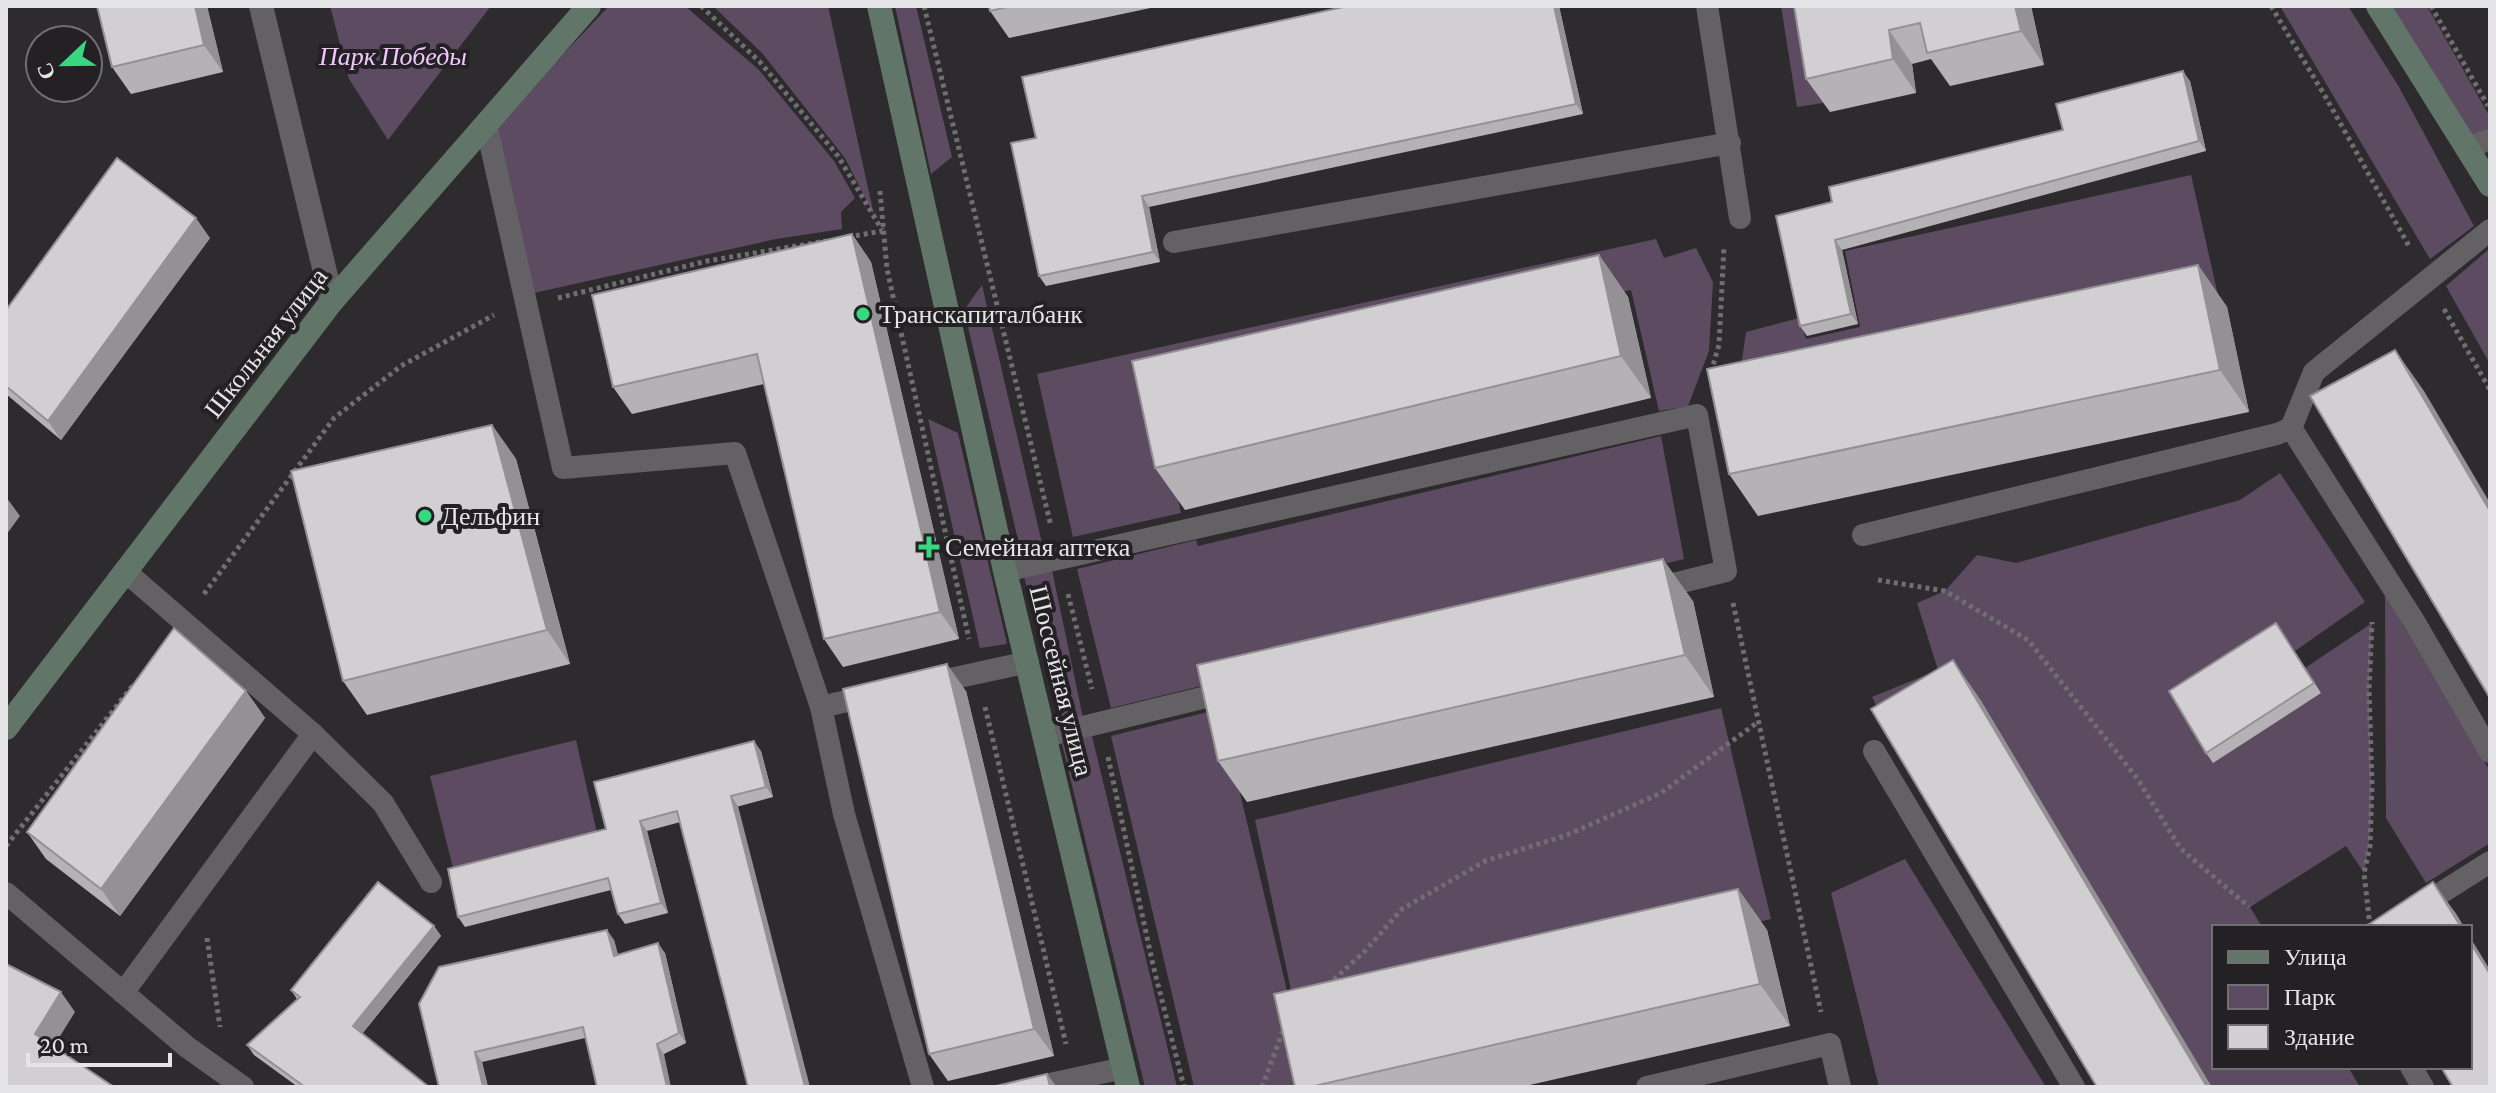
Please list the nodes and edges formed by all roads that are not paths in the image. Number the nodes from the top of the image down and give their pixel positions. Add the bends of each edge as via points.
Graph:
1 (261, 6) edge
2 (589, 6) edge
3 (879, 6) edge
4 (1707, 6) edge
5 (2378, 6) edge
6 (486, 124) junction
7 (1730, 143) junction
8 (2478, 143) edge
9 (2490, 185) edge
10 (1740, 218) road end
11 (2490, 230) edge
12 (1174, 242) dead end
13 (332, 301) junction
14 (2291, 428) junction
15 (1863, 535) dead end
16 (1005, 571) junction
17 (126, 572) junction
18 (1635, 593) edge
19 (1028, 662) junction
20 (1253, 686) edge
21 (821, 707) junction
22 (6, 728) edge
23 (313, 734) junction
24 (1046, 736) junction
25 (1874, 751) edge
26 (2490, 752) edge
27 (2490, 862) edge
28 (431, 882) dead end
29 (6, 893) edge
30 (2433, 898) edge
31 (123, 993) junction
32 (2412, 1069) edge
33 (1126, 1077) edge
34 (236, 1082) edge
35 (923, 1087) edge
36 (1036, 1087) edge
37 (1647, 1087) edge
38 (1840, 1087) edge
39 (2074, 1087) edge
40 (2423, 1087) edge

1 - 13 street
2 - 6 street, Школьная улица
3 - 16 street, Шоссейная улица
4 - 7 lane
5 - 8 street
6 - 13 street, Школьная улица
6 - 21 lane via 563,468 735,453
7 - 10 lane
7 - 12 lane
8 - 9 street
11 - 14 lane via 2314,372
13 - 17 street, Школьная улица
14 - 15 lane
14 - 26 lane
16 - 18 lane via 1697,415 1726,571
16 - 19 street, Шоссейная улица
17 - 22 street, Школьная улица
17 - 23 lane
19 - 21 lane
19 - 24 street, Шоссейная улица
20 - 24 lane
21 - 35 lane via 844,814
23 - 28 lane via 383,803
23 - 31 lane
24 - 33 street, Шоссейная улица
25 - 39 lane
27 - 30 lane
29 - 31 lane
31 - 34 lane
32 - 40 lane
33 - 36 lane
37 - 38 lane via 1830,1044

